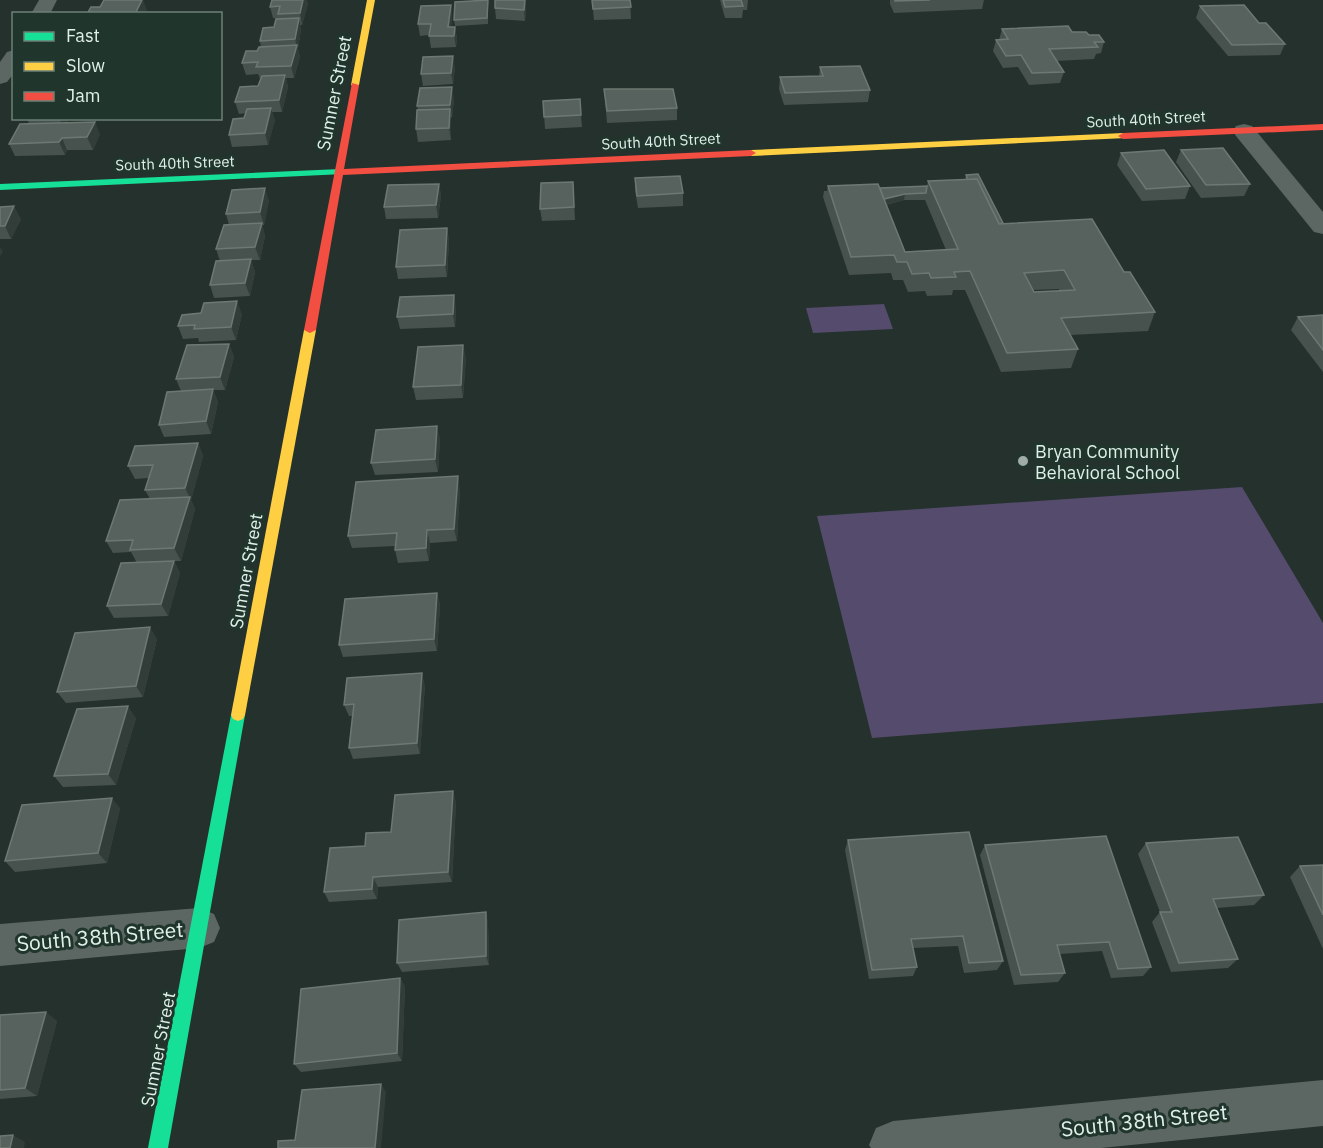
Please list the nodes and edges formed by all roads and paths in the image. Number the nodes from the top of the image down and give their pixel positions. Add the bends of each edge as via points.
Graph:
1 (370, 0) edge
2 (12, 59) edge
3 (0, 78) edge
4 (1323, 127) edge
5 (1244, 131) junction
6 (337, 173) junction
7 (0, 187) edge
8 (1323, 227) edge
9 (199, 928) junction
10 (0, 945) edge
11 (1323, 1103) edge
12 (893, 1145) dead end
13 (158, 1148) edge

1 - 6 main road, Sumner Street
2 - 3 street
4 - 5 main road, South 40th Street
5 - 6 main road, South 40th Street
5 - 8 street
6 - 7 main road, South 40th Street
6 - 9 main road, Sumner Street
9 - 10 street, South 38th Street
9 - 13 main road, Sumner Street
11 - 12 street, South 38th Street

